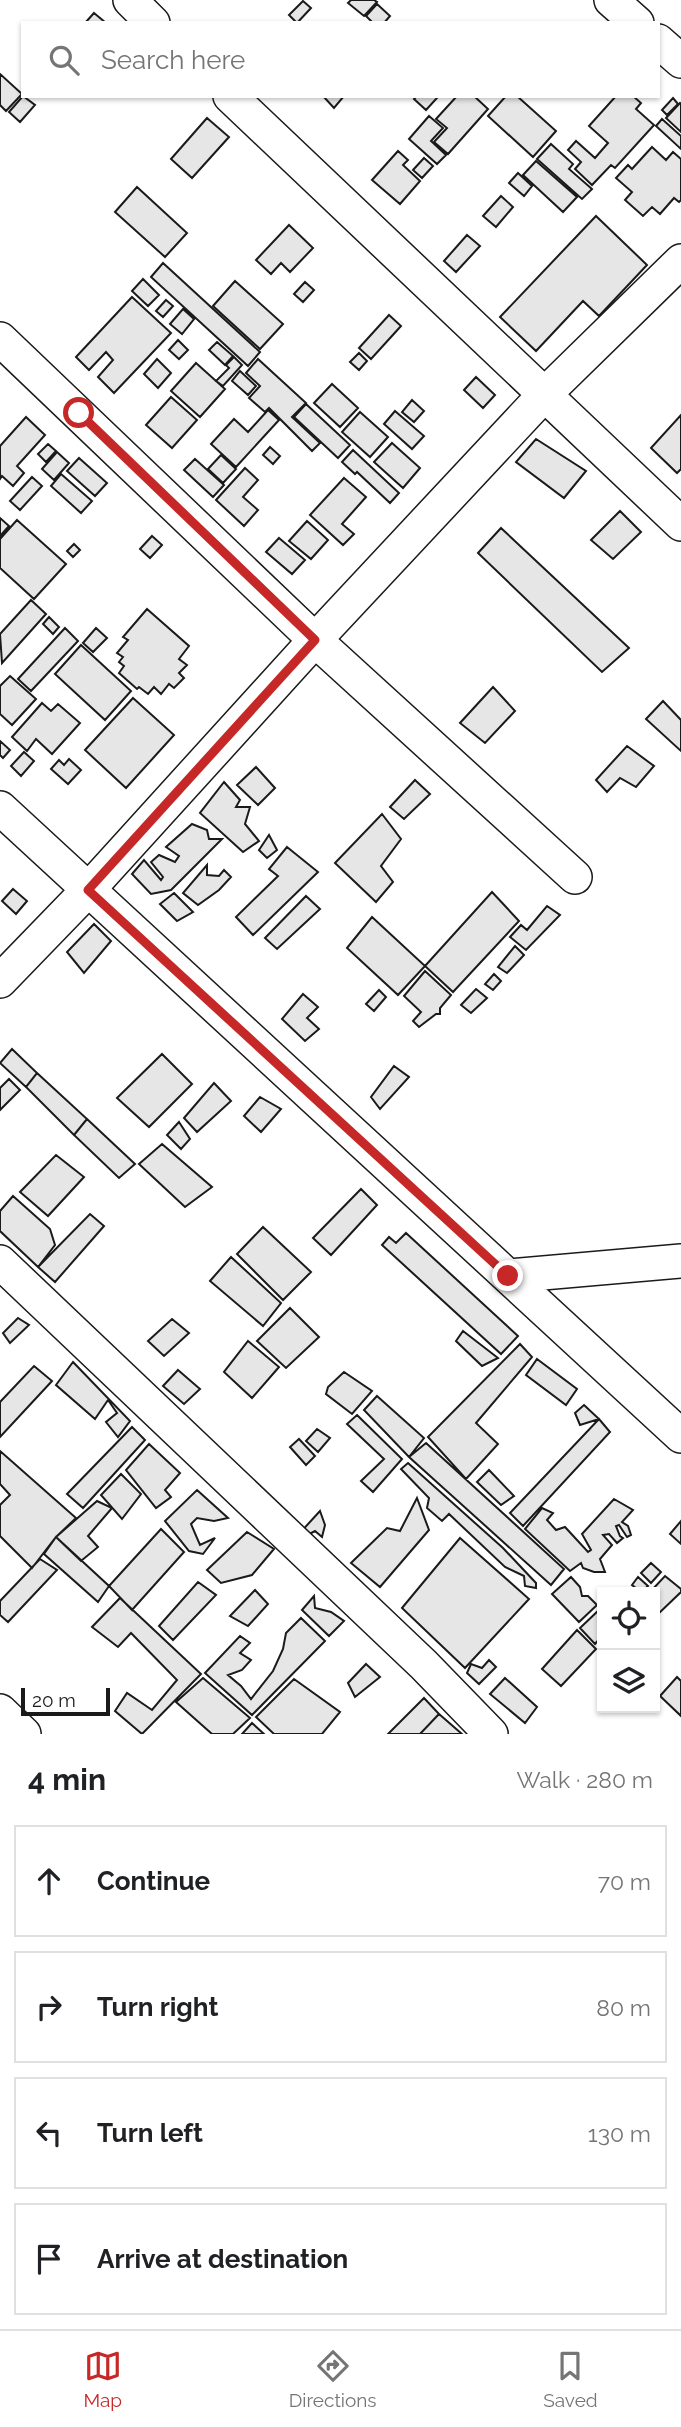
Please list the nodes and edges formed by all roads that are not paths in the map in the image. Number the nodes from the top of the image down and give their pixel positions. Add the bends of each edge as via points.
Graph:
1 (130, 0) edge
2 (611, 0) edge
3 (151, 21) edge
4 (635, 21) edge
5 (660, 43) edge
6 (681, 61) edge
7 (232, 98) edge
8 (681, 261) edge
9 (0, 339) edge
10 (544, 395) junction
11 (681, 524) edge
12 (315, 640) junction
13 (0, 808) edge
14 (575, 877) dead end
15 (88, 890) junction
16 (0, 981) edge
17 (681, 1261) edge
18 (0, 1262) edge
19 (508, 1276) junction
20 (681, 1436) edge
21 (0, 1711) edge
22 (24, 1734) edge
23 (491, 1734) edge

1 - 3 street
2 - 4 street
5 - 6 street
7 - 10 street
8 - 10 street
9 - 12 street
10 - 11 street
10 - 12 street
12 - 14 street
12 - 15 street
13 - 15 street
15 - 16 street
15 - 19 street
17 - 19 street
18 - 23 street
19 - 20 street
21 - 22 street

